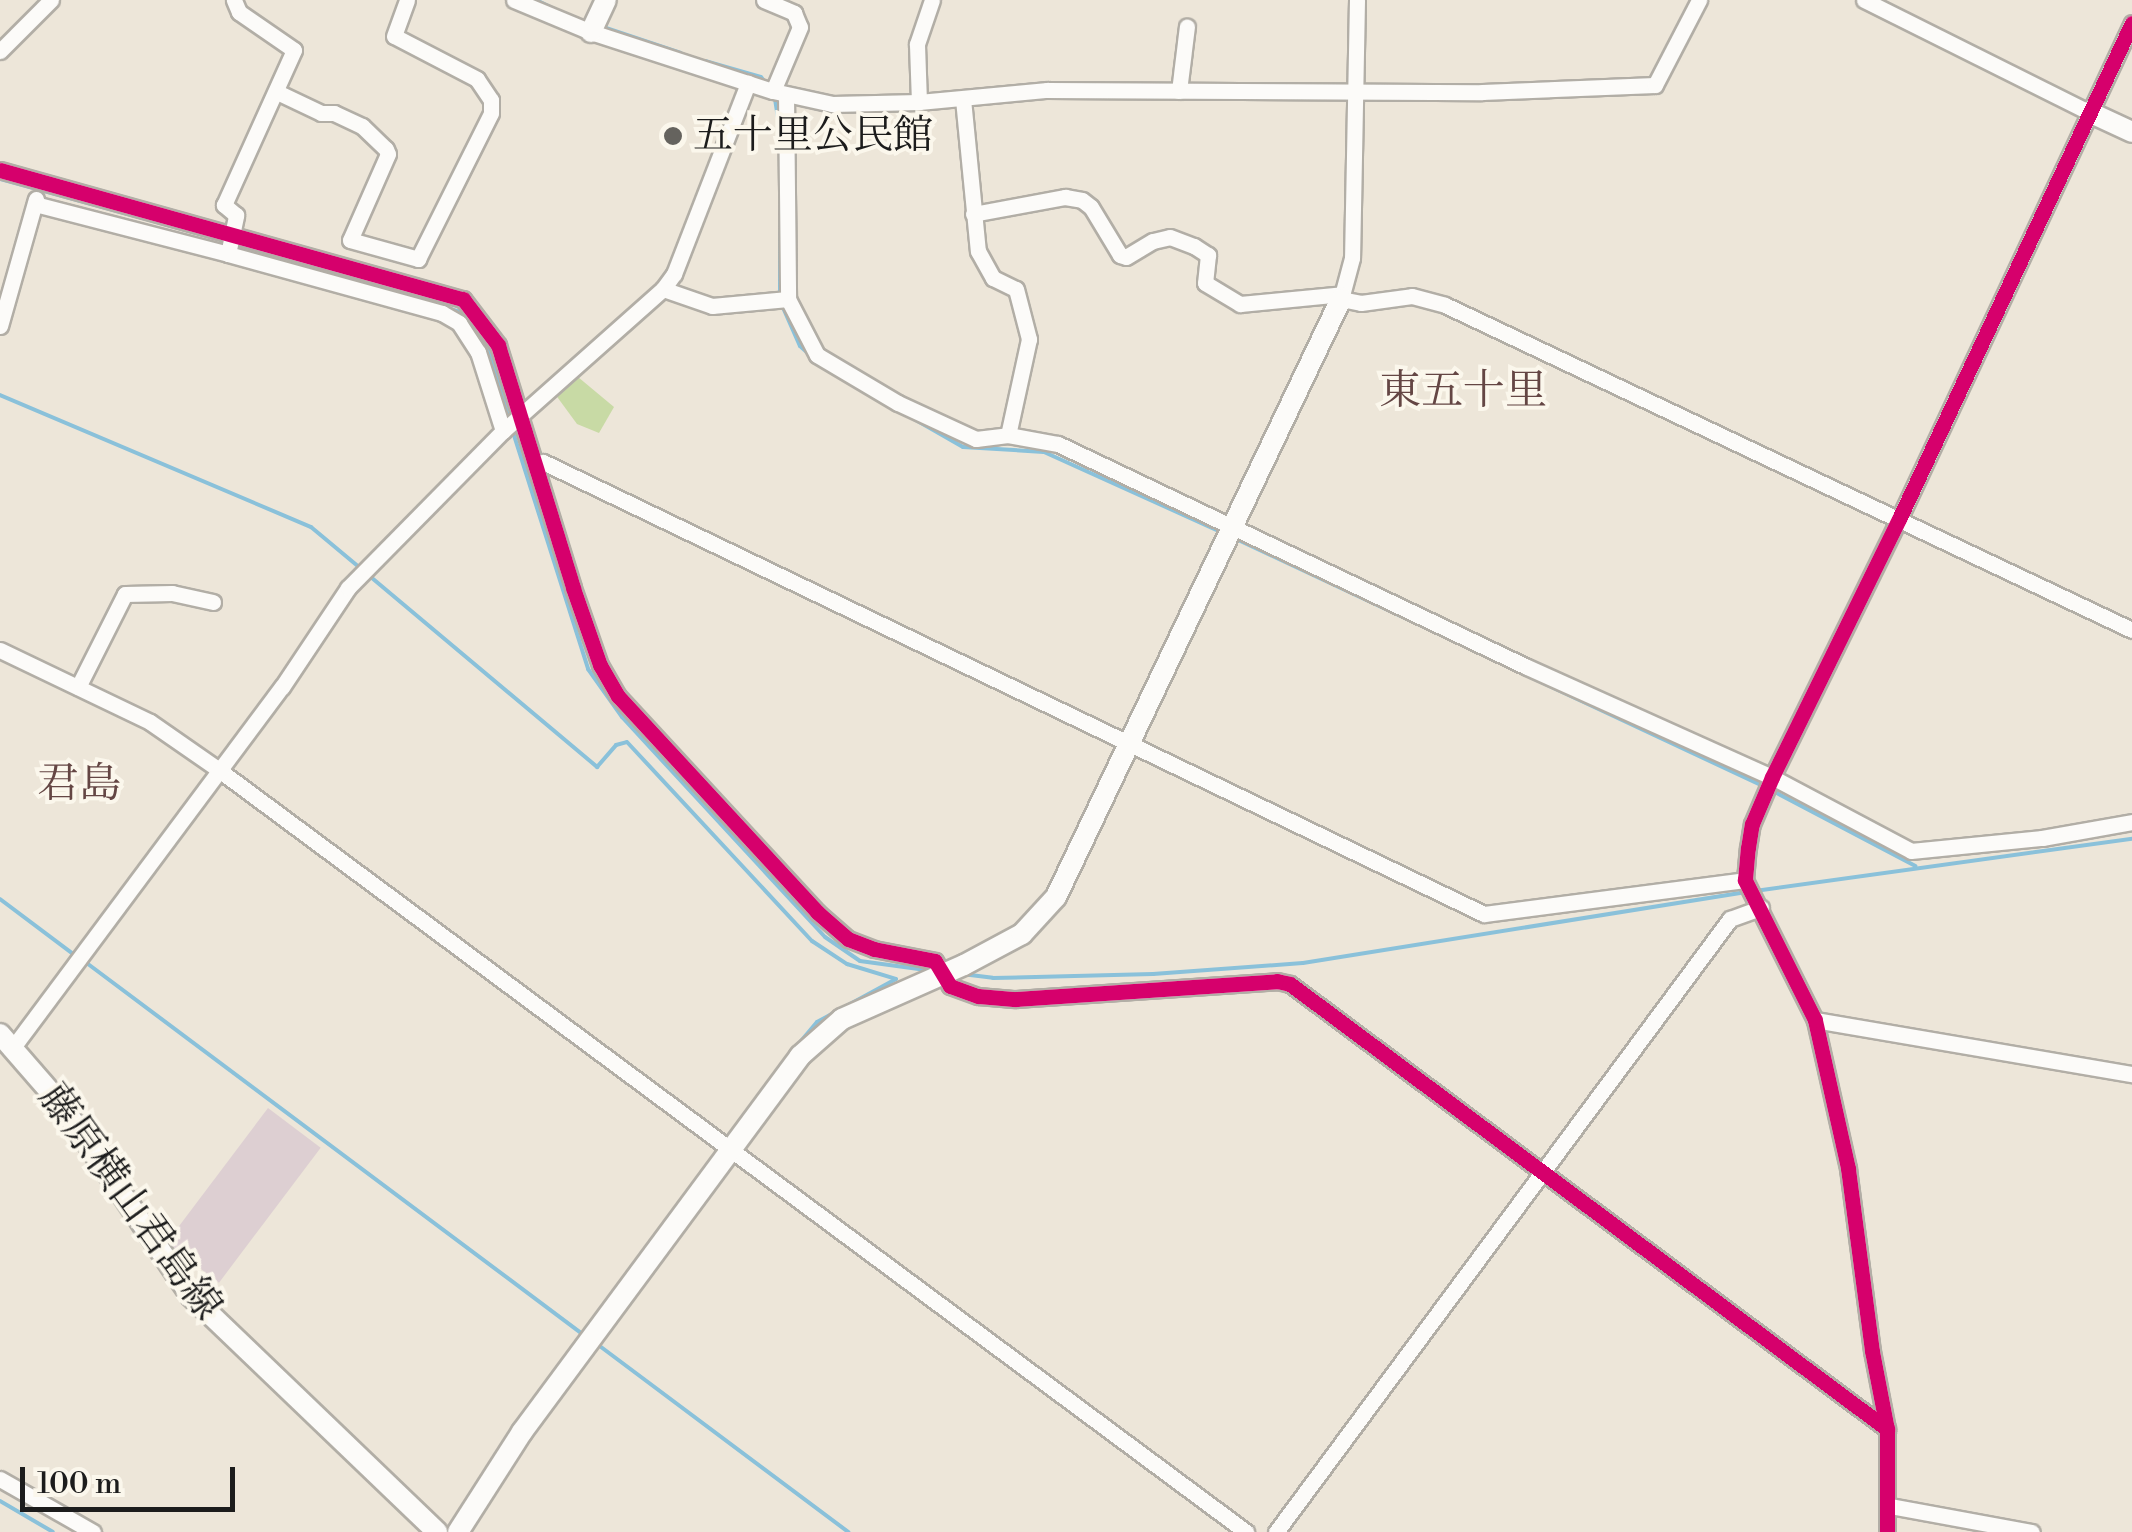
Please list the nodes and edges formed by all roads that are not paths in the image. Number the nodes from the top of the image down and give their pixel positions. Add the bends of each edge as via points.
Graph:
1 (51, 0) edge
2 (234, 0) edge
3 (406, 0) edge
4 (514, 0) edge
5 (606, 0) edge
6 (764, 0) edge
7 (932, 0) edge
8 (1357, 0) edge
9 (1699, 0) edge
10 (1864, 0) edge
11 (2132, 24) edge
12 (1187, 26) dead end
13 (591, 32) junction
14 (0, 51) edge
15 (748, 83) junction
16 (1180, 91) junction
17 (277, 92) junction
18 (1358, 92) junction
19 (780, 93) junction
20 (963, 100) junction
21 (919, 102) junction
22 (2089, 112) junction
23 (2132, 132) edge
24 (0, 170) edge
25 (41, 180) junction
26 (35, 204) junction
27 (973, 214) junction
28 (234, 233) junction
29 (228, 254) junction
30 (663, 289) junction
31 (1342, 297) junction
32 (788, 299) junction
33 (0, 326) edge
34 (522, 417) junction
35 (503, 431) junction
36 (1008, 436) junction
37 (536, 462) junction
38 (1899, 519) junction
39 (1233, 524) junction
40 (213, 602) dead end
41 (2132, 630) edge
42 (0, 650) edge
43 (78, 688) junction
44 (1127, 746) junction
45 (219, 770) junction
46 (1772, 777) junction
47 (2132, 806) edge
48 (2128, 823) edge
49 (1744, 880) junction
50 (1761, 908) junction
51 (941, 975) junction
52 (1815, 1020) junction
53 (7, 1040) edge
54 (2132, 1074) edge
55 (732, 1150) junction
56 (1541, 1175) junction
57 (1888, 1429) junction
58 (0, 1479) edge
59 (1890, 1506) junction
60 (93, 1532) edge
61 (437, 1532) edge
62 (458, 1532) edge
63 (1246, 1532) edge
64 (1276, 1532) edge
65 (1887, 1532) edge
66 (2032, 1532) edge

1 - 14 street
2 - 17 street via 239,12 294,50
3 - 17 street via 394,36 477,79 491,100 491,114 418,259 350,240 386,148 362,126
4 - 13 street
5 - 13 street
6 - 19 street via 794,14 800,27
7 - 21 street via 916,44
8 - 18 street
9 - 18 street via 1655,85
10 - 22 street
11 - 22 street
12 - 16 street
13 - 15 street
15 - 19 street
15 - 30 street
16 - 18 street
16 - 20 street via 1047,90
17 - 28 street via 224,205 236,215
18 - 31 street via 1352,258
19 - 21 street via 832,104
19 - 32 street
20 - 21 street
20 - 27 street
22 - 23 street
22 - 38 street
24 - 25 street
25 - 26 street
25 - 28 street
26 - 29 street
26 - 33 street
27 - 31 street via 1065,196 1092,207 1120,255 1170,237 1194,246 1208,255 1205,282 1240,304
27 - 36 street via 978,251 993,278 1016,289 1029,339
28 - 29 street
28 - 34 street via 463,299 498,344
29 - 35 street via 459,323 478,352
30 - 32 street via 712,306
30 - 34 street
31 - 38 street via 1361,303 1412,296 1445,305
31 - 39 street
32 - 36 street via 817,355 849,376 951,430 976,439
34 - 35 street
34 - 37 street
35 - 45 street via 348,588
36 - 39 street via 1058,444
37 - 44 street
37 - 51 street via 573,588 618,696 838,930 874,949 936,961
38 - 41 street
38 - 46 street
39 - 44 street
39 - 46 street
40 - 43 street via 172,593 124,594
42 - 43 street
43 - 45 street via 150,722
44 - 49 street via 1484,914
44 - 51 street via 1056,898 1022,934
45 - 53 street
45 - 55 street
46 - 48 street via 1911,851
46 - 49 street via 1752,824
47 - 48 street
49 - 50 street
50 - 52 street
50 - 56 street via 1730,919
51 - 55 street via 842,1019 800,1056
51 - 56 street via 950,986 978,996 1016,1000 1290,984
52 - 54 street
52 - 57 street via 1848,1168
53 - 61 street, 藤原横山君島線 via 60,1103 191,1296
55 - 62 street via 522,1432
55 - 63 street
56 - 57 street
56 - 64 street
57 - 59 street
58 - 60 street
59 - 65 street
59 - 66 street

